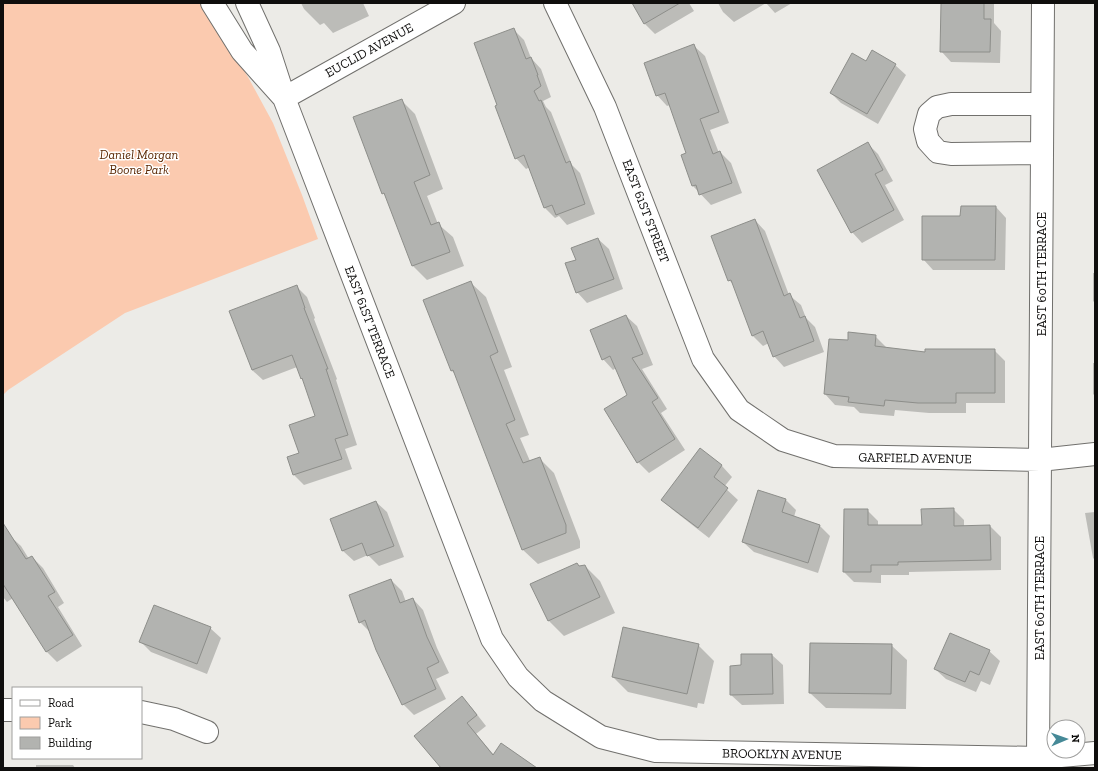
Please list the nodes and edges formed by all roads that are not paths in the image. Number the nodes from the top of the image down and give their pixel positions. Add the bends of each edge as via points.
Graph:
1 (212, 3) edge
2 (247, 3) edge
3 (454, 3) edge
4 (555, 3) edge
5 (1043, 3) edge
6 (284, 98) junction
7 (1042, 104) junction
8 (1042, 154) junction
9 (745, 414) joint
10 (1095, 454) edge
11 (1040, 460) junction
12 (503, 655) joint
13 (142, 712) edge
14 (207, 732) dead end
15 (1095, 753) edge
16 (1038, 758) junction

1 - 6 street, EAST 61ST TERRACE via 242,51
2 - 6 street via 269,50
3 - 6 street, EUCLID AVENUE
4 - 9 street, EAST 61ST STREET via 605,107 703,359 739,410
5 - 7 street
6 - 12 street, EAST 61ST TERRACE via 492,639
7 - 8 street, EAST 60TH TERRACE
7 - 8 street via 951,104 937,107 929,114 925,129 928,141 938,152
8 - 11 street, EAST 60TH TERRACE
9 - 11 street, GARFIELD AVENUE via 783,440 834,456
10 - 11 street, GARFIELD AVENUE
11 - 16 street, EAST 60TH TERRACE
12 - 16 street, BROOKLYN AVENUE via 518,677 543,701 601,737 656,751
13 - 14 street via 174,719
15 - 16 street, BROOKLYN AVENUE

